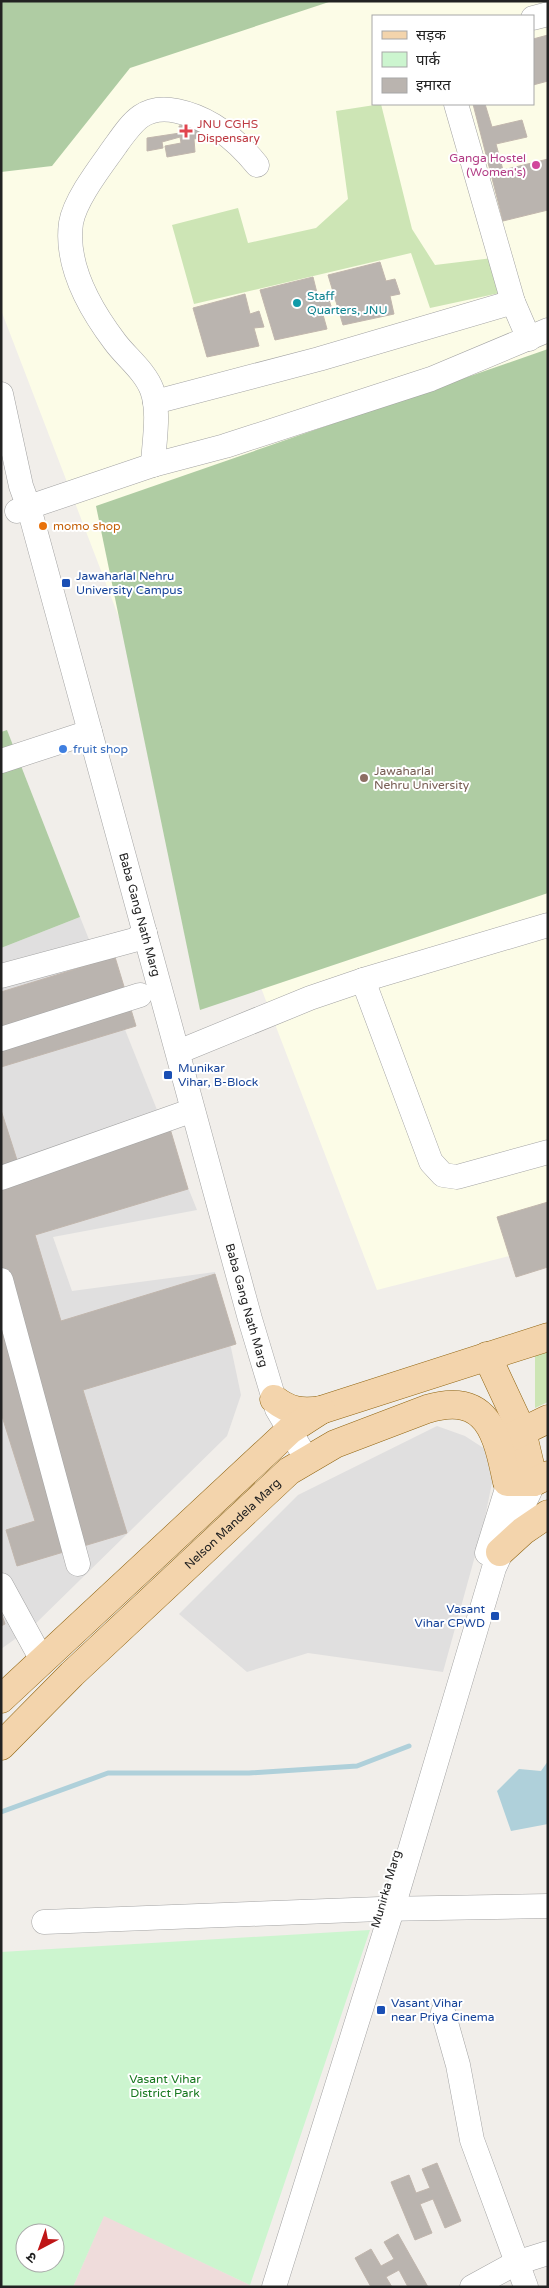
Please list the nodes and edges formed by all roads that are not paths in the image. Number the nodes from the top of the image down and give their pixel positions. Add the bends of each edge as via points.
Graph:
1 (548, 14) edge
2 (534, 18) edge
3 (456, 105) edge
4 (258, 165) dead end
5 (513, 302) junction
6 (538, 334) edge
7 (1, 394) edge
8 (155, 402) junction
9 (1, 448) edge
10 (153, 465) junction
11 (23, 509) junction
12 (84, 734) junction
13 (1, 761) edge
14 (548, 925) edge
15 (139, 936) junction
16 (1, 976) edge
17 (362, 980) junction
18 (140, 996) dead end
19 (1, 1039) edge
20 (178, 1052) junction
21 (182, 1114) junction
22 (548, 1152) edge
23 (1, 1178) edge
24 (1, 1280) edge
25 (548, 1337) edge
26 (488, 1356) junction
27 (274, 1399) junction
28 (321, 1410) junction
29 (548, 1419) edge
30 (283, 1437) junction
31 (510, 1437) junction
32 (298, 1466) junction
33 (541, 1478) edge
34 (507, 1487) junction
35 (548, 1514) edge
36 (503, 1546) junction
37 (78, 1564) dead end
38 (1, 1586) edge
39 (42, 1660) junction
40 (1, 1699) edge
41 (1, 1746) edge
42 (548, 1906) edge
43 (386, 1909) junction
44 (44, 1922) dead end
45 (443, 2012) dead end
46 (548, 2253) edge
47 (516, 2263) junction
48 (265, 2287) edge
49 (274, 2287) edge
50 (472, 2287) edge
51 (526, 2287) edge

1 - 2 street
3 - 5 street
4 - 8 street via 218,127 195,116 154,109 131,125 77,208 71,223 76,272 97,316 145,377
5 - 6 street
5 - 8 street via 319,359
6 - 10 street via 431,379 225,446
7 - 11 street, Baba Gang Nath Marg
8 - 10 street
9 - 11 street, Baba Gang Nath Marg
10 - 11 street
11 - 12 street, Baba Gang Nath Marg via 27,557
12 - 13 street
12 - 15 street, Baba Gang Nath Marg
14 - 17 street
15 - 16 street
15 - 20 street, Baba Gang Nath Marg via 154,960
15 - 21 street, Baba Gang Nath Marg via 142,964
17 - 20 street
17 - 22 street via 431,1162 443,1175 457,1176
18 - 19 street
20 - 27 street, Baba Gang Nath Marg
21 - 23 street
21 - 30 street, Baba Gang Nath Marg via 264,1412
24 - 37 street
25 - 26 main road
26 - 28 main road
26 - 31 main road
27 - 28 main road via 292,1410
27 - 30 street, Baba Gang Nath Marg
28 - 30 main road
29 - 31 main road
30 - 32 street
30 - 39 main road
31 - 32 main road, Nelson Mandela Marg via 475,1409 445,1405 335,1444
31 - 33 main road
31 - 34 main road, Nelson Mandela Marg
32 - 41 main road, Nelson Mandela Marg via 72,1674
33 - 34 main road
33 - 36 street, Munirka Marg
34 - 43 street, Munirka Marg via 438,1708
35 - 36 main road
36 - 43 street, Munirka Marg
38 - 39 street
39 - 40 main road
42 - 43 street
43 - 44 street
43 - 48 street, Munirka Marg
43 - 49 street, Munirka Marg
45 - 47 street via 458,2065 472,2140
46 - 47 street
47 - 50 street
47 - 51 street

